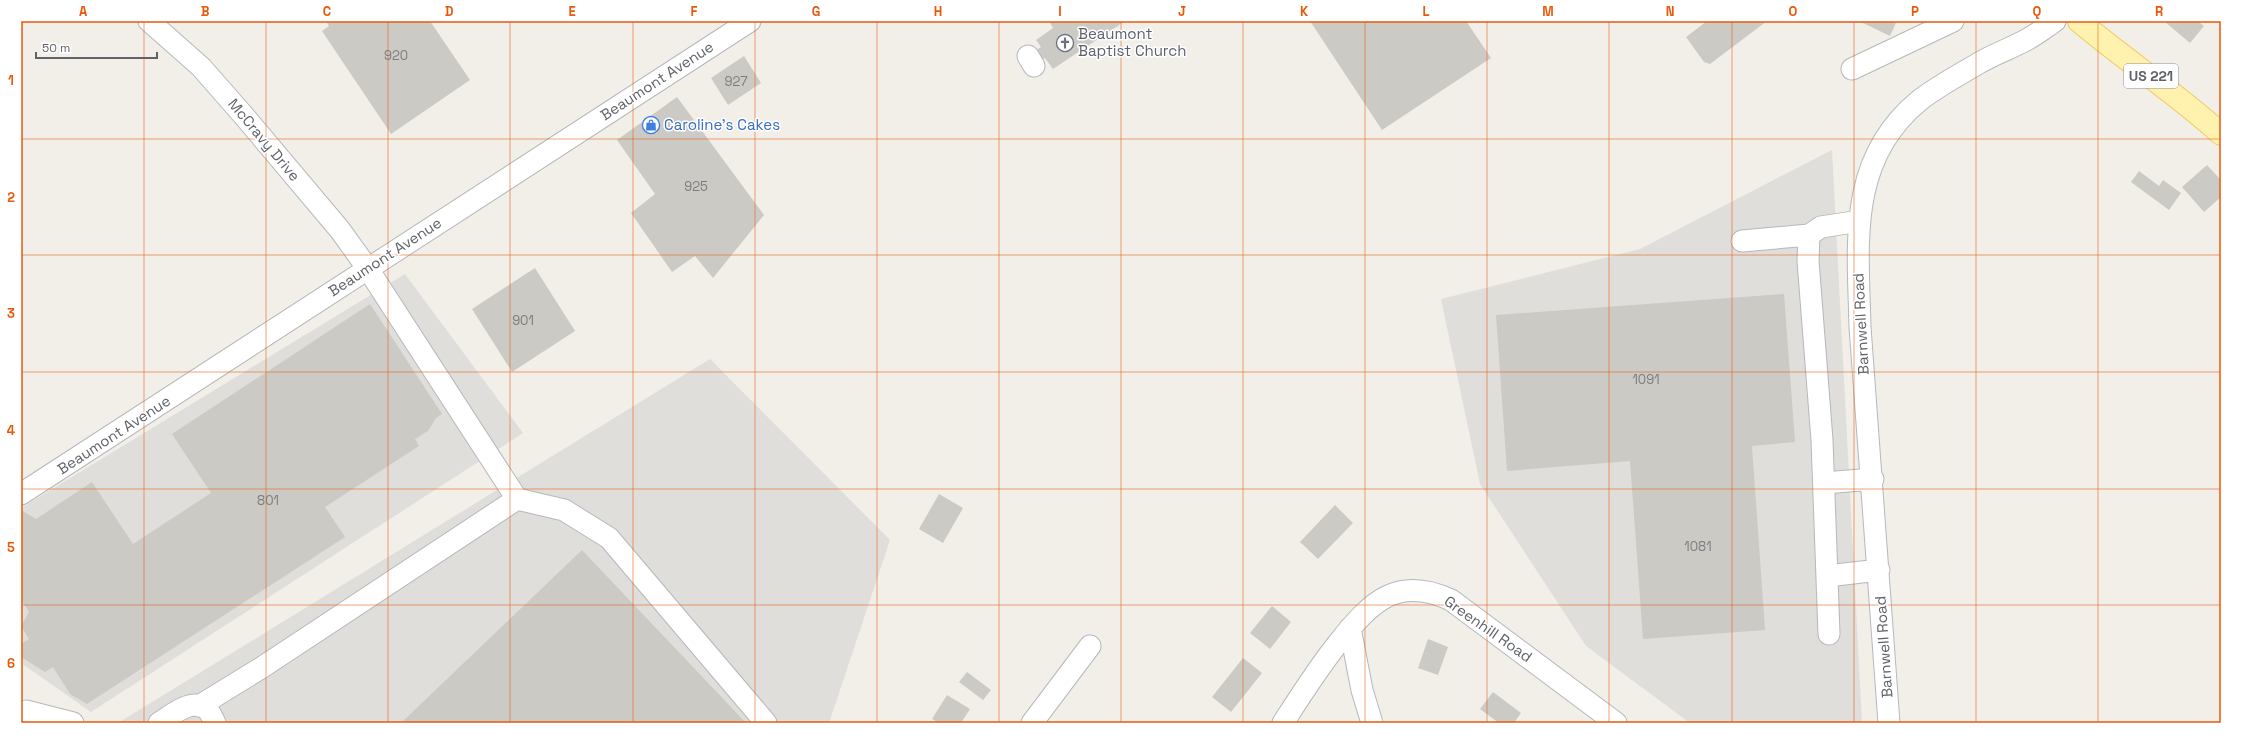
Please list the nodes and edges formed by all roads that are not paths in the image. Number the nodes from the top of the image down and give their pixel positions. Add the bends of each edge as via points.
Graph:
1 (148, 21) edge
2 (750, 21) edge
3 (1953, 21) edge
4 (2055, 21) edge
5 (2081, 22) edge
6 (1852, 69) dead end
7 (2221, 134) edge
8 (1860, 221) junction
9 (1809, 235) junction
10 (1742, 241) dead end
11 (368, 269) junction
12 (1873, 479) junction
13 (1824, 483) junction
14 (21, 494) edge
15 (517, 499) junction
16 (1879, 570) junction
17 (1827, 576) junction
18 (1350, 628) junction
19 (1829, 634) dead end
20 (1090, 646) dead end
21 (199, 706) junction
22 (26, 713) edge
23 (73, 723) edge
24 (159, 723) edge
25 (215, 723) edge
26 (766, 723) edge
27 (1032, 723) edge
28 (1283, 723) edge
29 (1372, 723) edge
30 (1616, 723) edge
31 (1889, 723) edge

1 - 11 street, McCravy Drive via 201,67 340,230
2 - 11 street, Beaumont Avenue
3 - 6 street
4 - 8 street, Barnwell Road via 2029,39 1980,62 1934,90 1906,113 1883,141 1869,168
5 - 7 main road, US 221 via 2115,51 2164,85
8 - 9 street via 1820,227
8 - 12 street, Barnwell Road via 1860,327
9 - 10 street
9 - 13 street via 1808,261
11 - 14 street, Beaumont Avenue via 85,455
11 - 15 street, McCravy Drive
12 - 13 street
12 - 16 street, Barnwell Road
13 - 17 street
15 - 21 street
15 - 26 street via 564,510 608,538
16 - 17 street
16 - 31 street, Barnwell Road
17 - 19 street
18 - 28 street, Greenhill Road via 1313,674
18 - 29 street via 1362,690
18 - 30 street, Greenhill Road via 1367,609 1384,597 1401,592 1420,591 1436,594 1451,600 1481,621
20 - 27 street
21 - 24 street via 189,705
21 - 25 street via 208,710
22 - 23 street

